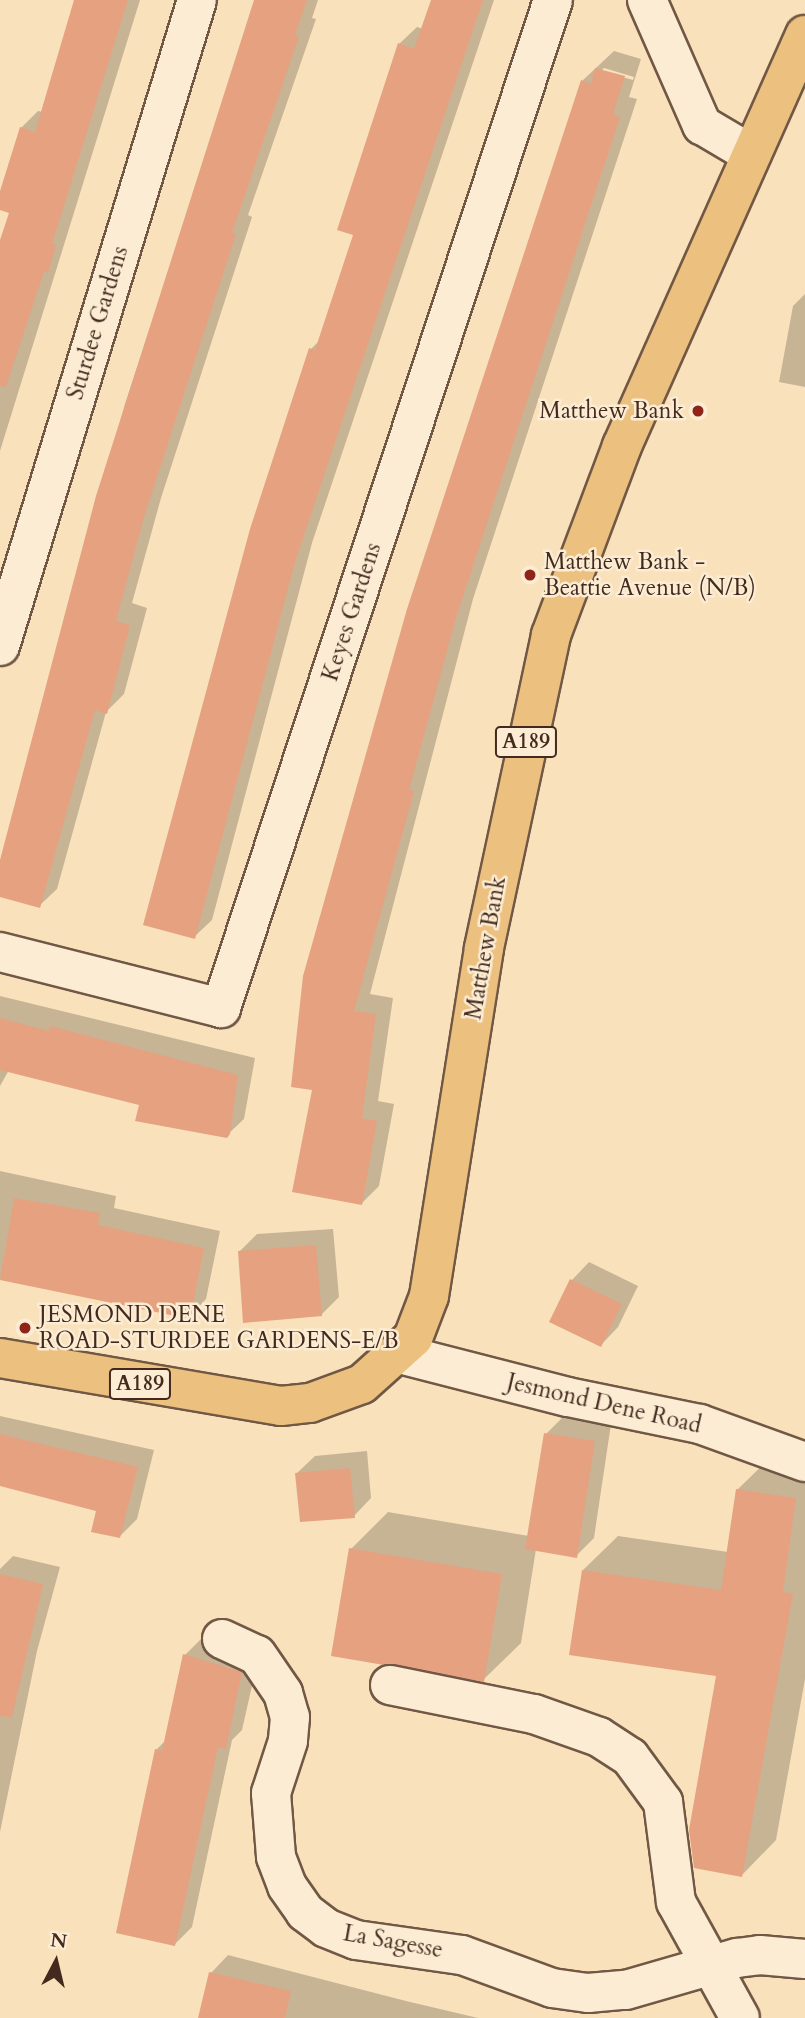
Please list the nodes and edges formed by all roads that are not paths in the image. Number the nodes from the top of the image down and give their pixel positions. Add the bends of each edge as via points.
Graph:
1 (197, 0) edge
2 (553, 0) edge
3 (647, 0) edge
4 (805, 35) edge
5 (751, 154) junction
6 (0, 646) edge
7 (0, 952) edge
8 (400, 1354) junction
9 (0, 1359) edge
10 (805, 1462) edge
11 (222, 1639) dead end
12 (390, 1685) dead end
13 (805, 1959) edge
14 (710, 1966) junction
15 (740, 2018) edge

1 - 6 street, Sturdee Gardens
2 - 7 street, Keyes Gardens via 221,1008
3 - 5 street via 702,125
4 - 5 main road, Matthew Bank / A189
5 - 8 main road, Matthew Bank / A189 via 622,446 551,635 484,948 429,1296 418,1328
8 - 9 main road, Matthew Bank / A189 via 341,1394 281,1406
8 - 10 street, Jesmond Dene Road via 568,1397 699,1424
11 - 14 street, La Sagesse via 257,1655 283,1693 290,1717 288,1741 271,1793 276,1857 299,1904 326,1928 356,1940 462,1955 552,1988 588,1993 626,1990
12 - 14 street via 534,1714 599,1737 630,1757 663,1802 676,1902
13 - 14 street, La Sagesse via 761,1955
14 - 15 street

